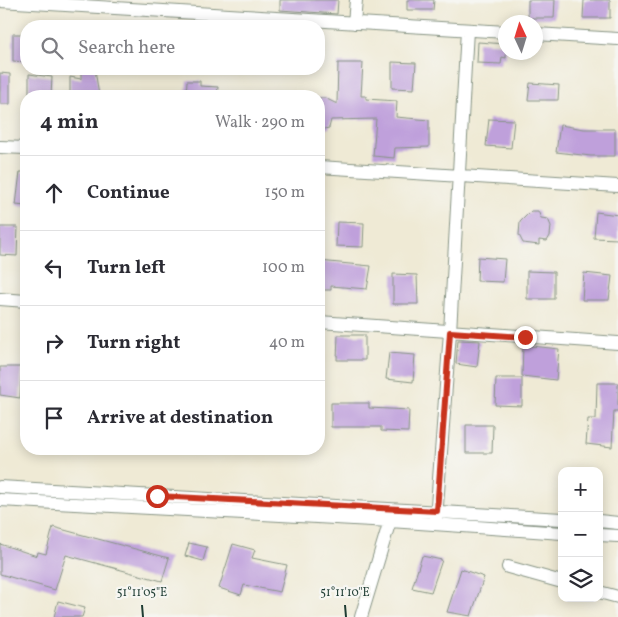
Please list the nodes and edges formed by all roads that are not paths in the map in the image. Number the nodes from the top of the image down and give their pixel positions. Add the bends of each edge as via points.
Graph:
1 (356, 0) edge
2 (0, 1) edge
3 (306, 20) edge
4 (325, 21) edge
5 (354, 23) junction
6 (467, 30) junction
7 (498, 32) edge
8 (543, 34) edge
9 (618, 39) edge
10 (0, 146) edge
11 (20, 148) edge
12 (325, 167) edge
13 (458, 176) junction
14 (618, 186) edge
15 (0, 299) edge
16 (20, 301) edge
17 (325, 322) edge
18 (450, 332) junction
19 (618, 343) edge
20 (0, 487) edge
21 (0, 500) edge
22 (437, 511) junction
23 (392, 515) junction
24 (558, 519) edge
25 (603, 521) edge
26 (618, 522) edge
27 (436, 524) junction
28 (558, 532) edge
29 (603, 535) edge
30 (618, 536) edge
31 (508, 567) dead end
32 (558, 581) edge
33 (603, 593) edge
34 (618, 597) edge
35 (361, 617) edge

1 - 5 street
2 - 3 street
4 - 5 street
5 - 6 street
6 - 7 street
6 - 13 street
8 - 9 street
10 - 11 street
12 - 13 street
13 - 14 street
13 - 18 street
15 - 16 street
17 - 18 street
18 - 19 street
18 - 22 street
20 - 23 street
21 - 23 street
22 - 23 street
22 - 24 street
22 - 27 street
23 - 27 street
23 - 35 street
25 - 26 street
27 - 28 street
29 - 30 street
31 - 32 street
33 - 34 street

